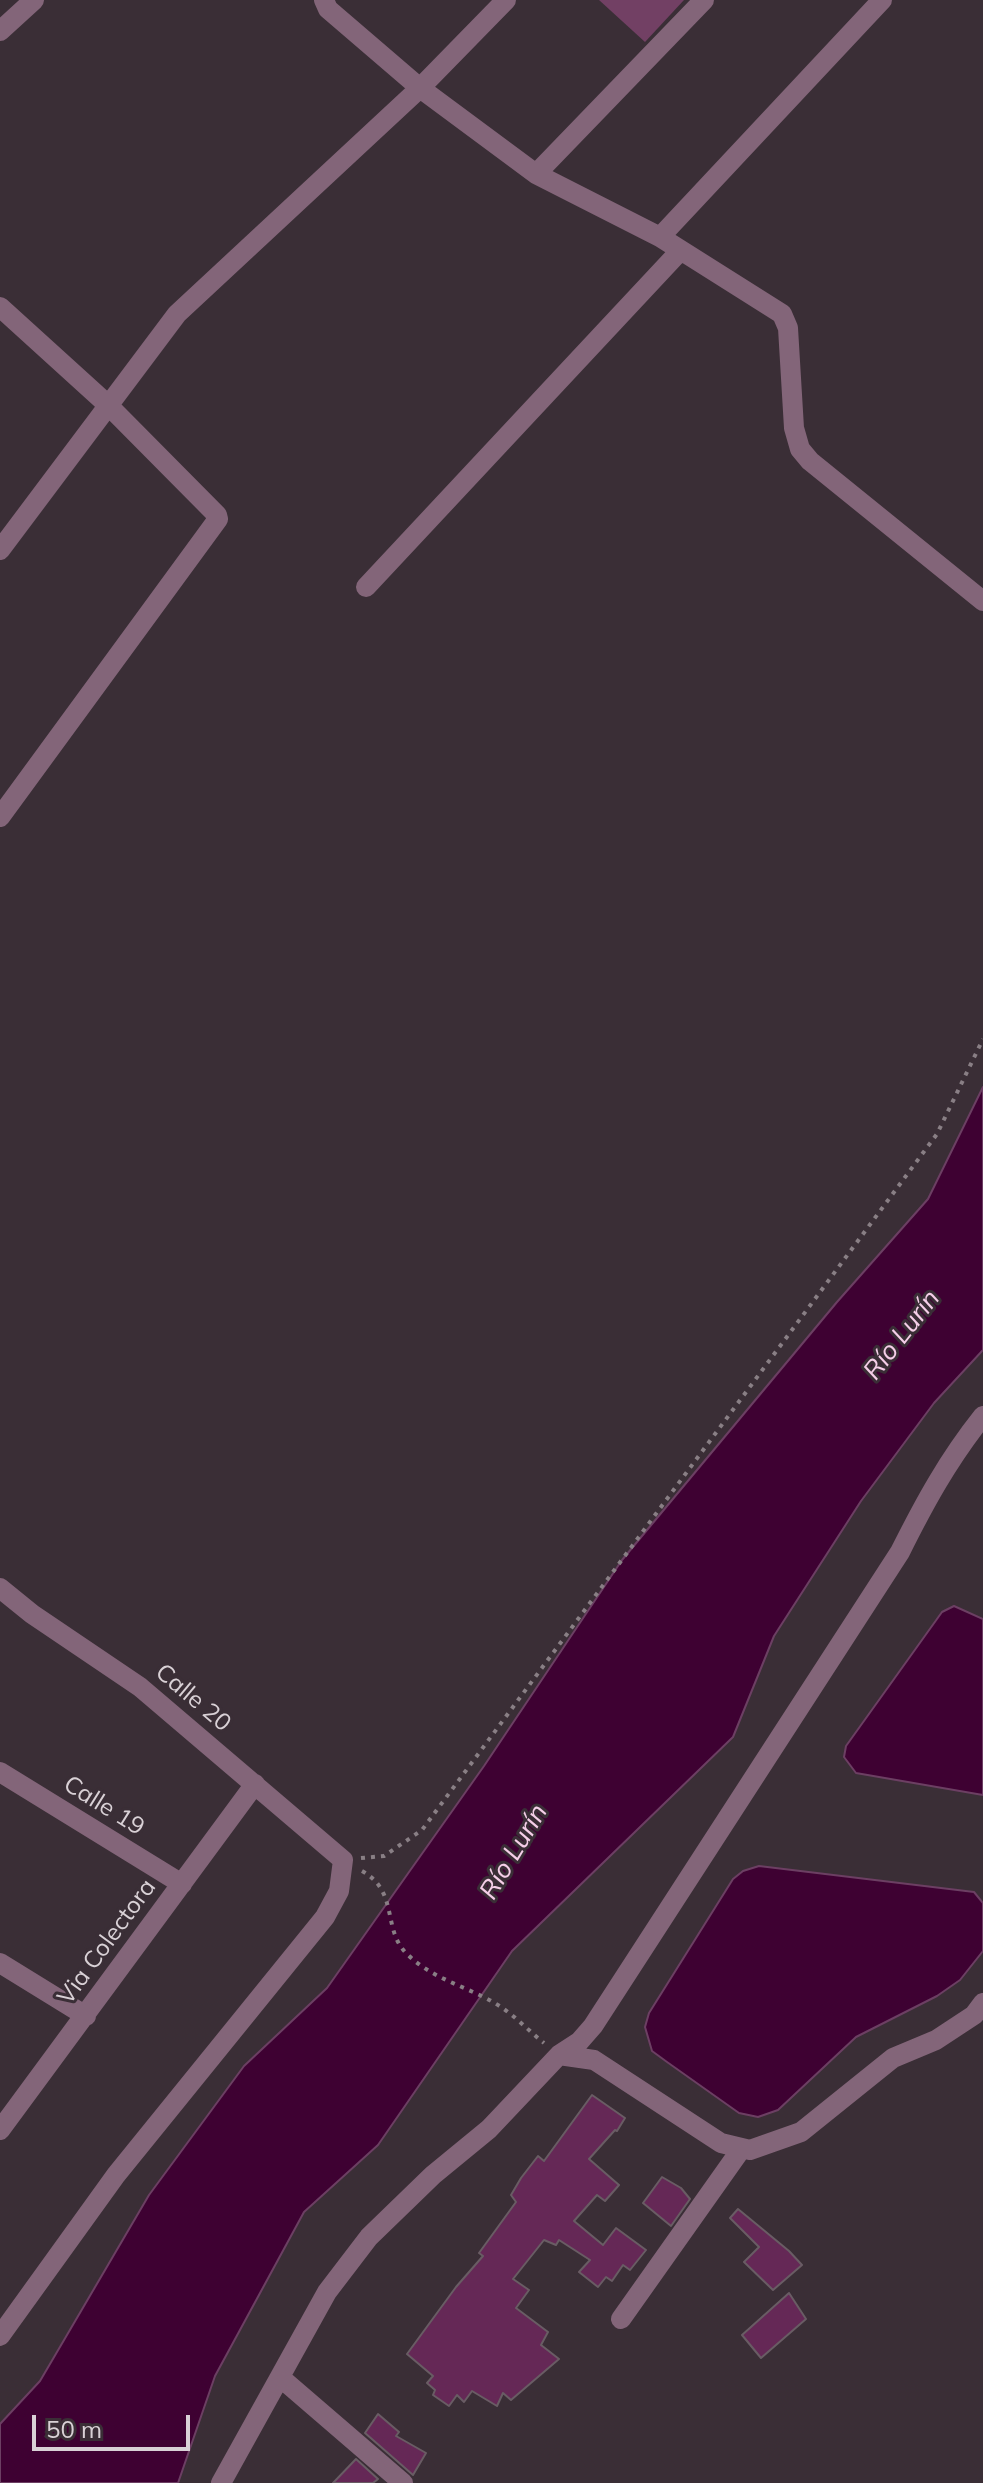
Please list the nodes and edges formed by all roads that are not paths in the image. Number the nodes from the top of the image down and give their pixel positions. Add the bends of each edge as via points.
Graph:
1 (34, 0) edge
2 (324, 0) edge
3 (506, 0) edge
4 (704, 0) edge
5 (882, 0) edge
6 (0, 31) edge
7 (420, 88) junction
8 (536, 174) junction
9 (660, 237) junction
10 (680, 251) junction
11 (0, 307) edge
12 (108, 405) junction
13 (0, 550) edge
14 (366, 587) dead end
15 (983, 601) edge
16 (0, 817) edge
17 (983, 1416) edge
18 (0, 1588) edge
19 (0, 1772) edge
20 (255, 1784) junction
21 (182, 1884) junction
22 (0, 1963) edge
23 (983, 2003) edge
24 (86, 2016) junction
25 (559, 2055) junction
26 (0, 2130) edge
27 (742, 2148) junction
28 (621, 2319) dead end
29 (0, 2336) edge
30 (281, 2378) junction
31 (221, 2483) edge
32 (403, 2483) edge

1 - 6 street
2 - 7 street
3 - 7 street
4 - 8 street
5 - 9 street
7 - 8 street
7 - 12 street via 177,314
8 - 9 street
9 - 10 street
10 - 14 street
10 - 15 street via 786,319 794,428 810,461
11 - 12 street
12 - 13 street
12 - 16 street via 217,515 217,524
17 - 25 street via 931,1489 900,1552 593,2026
18 - 20 street, Calle 20 via 140,1687
19 - 21 street, Calle 19
20 - 21 street, Via Colectora
20 - 29 street, Calle 20 via 343,1860 339,1891 325,1917 116,2175
21 - 24 street, Via Colectora
22 - 24 street
23 - 27 street via 936,2040 893,2058 801,2132 750,2150
24 - 26 street, Via Colectora
25 - 27 street via 594,2060 721,2143
25 - 30 street via 489,2129 369,2237 327,2292
27 - 28 street
30 - 31 street
30 - 32 street

